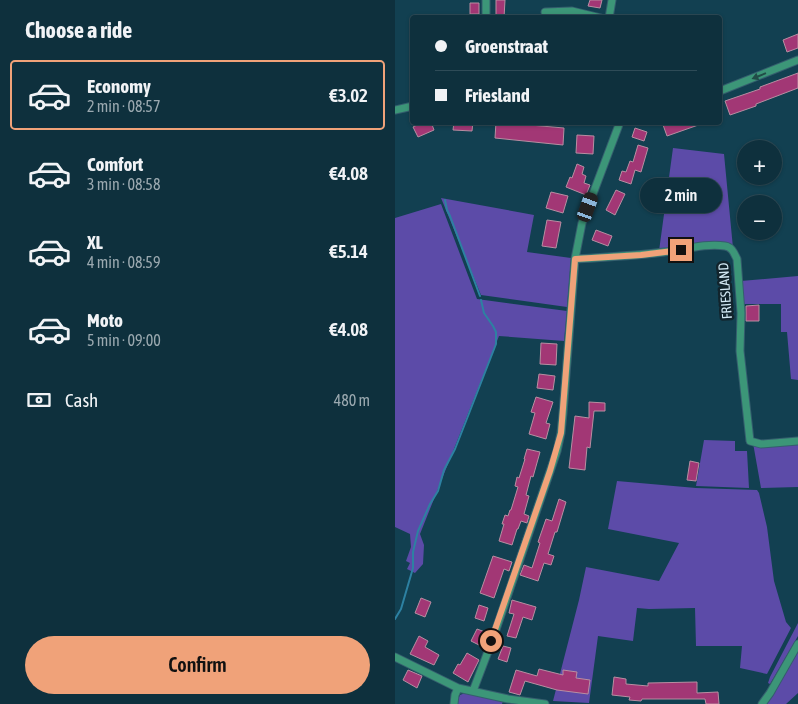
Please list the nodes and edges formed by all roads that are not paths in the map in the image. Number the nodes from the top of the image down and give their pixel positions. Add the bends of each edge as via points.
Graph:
1 (486, 0) edge
2 (612, 0) edge
3 (545, 12) dead end
4 (486, 15) edge
5 (589, 15) edge
6 (610, 15) edge
7 (798, 60) edge
8 (722, 90) edge
9 (410, 107) edge
10 (395, 110) edge
11 (619, 125) edge
12 (575, 259) junction
13 (798, 441) edge
14 (798, 644) edge
15 (395, 656) edge
16 (457, 688) junction
17 (473, 691) junction
18 (455, 704) edge
19 (545, 704) edge
20 (762, 704) edge

1 - 4 street
2 - 6 street
3 - 5 street via 572,11
7 -> 8 street
9 - 10 street
11 - 12 street via 583,223
12 - 13 street, FRIESLAND via 709,246 731,248 737,259 740,351 750,441 761,444
12 - 17 street via 557,451
14 - 20 street
15 - 16 street
16 - 17 street
16 - 18 street
17 - 19 street

